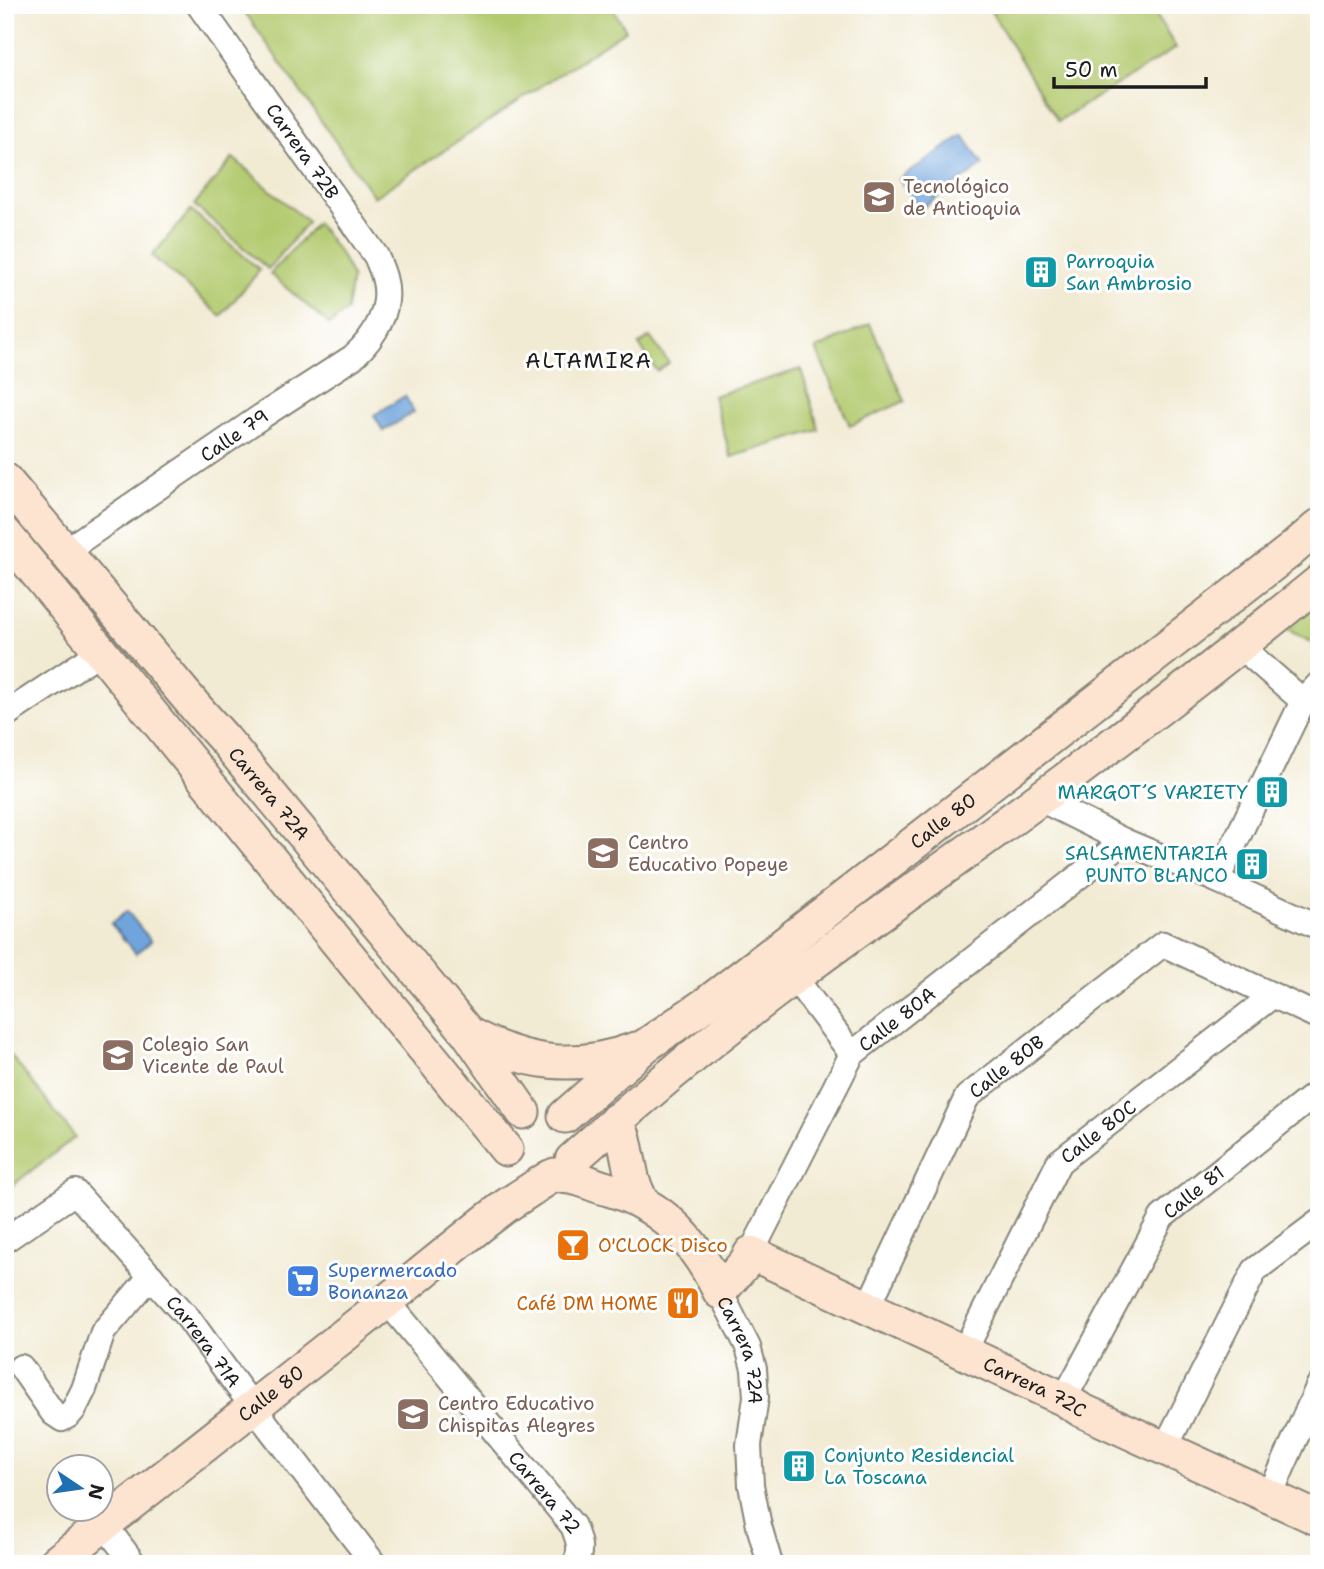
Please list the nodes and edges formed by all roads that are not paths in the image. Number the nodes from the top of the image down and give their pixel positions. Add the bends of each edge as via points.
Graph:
1 (199, 5) edge
2 (385, 305) joint
3 (5, 480) edge
4 (1319, 526) edge
5 (5, 534) edge
6 (65, 551) junction
7 (1319, 582) edge
8 (1240, 646) junction
9 (101, 651) junction
10 (1311, 692) edge
11 (5, 715) edge
12 (225, 740) junction
13 (196, 768) junction
14 (1040, 799) junction
15 (1124, 841) junction
16 (1217, 880) junction
17 (1319, 927) edge
18 (771, 954) junction
19 (794, 977) junction
20 (1272, 996) junction
21 (1319, 1017) edge
22 (468, 1033) junction
23 (645, 1046) junction
24 (852, 1054) junction
25 (1319, 1091) edge
26 (523, 1112) junction
27 (565, 1116) junction
28 (616, 1120) junction
29 (507, 1153) junction
30 (562, 1169) junction
31 (642, 1203) junction
32 (486, 1221) junction
33 (1319, 1222) edge
34 (5, 1240) edge
35 (751, 1253) junction
36 (150, 1276) junction
37 (720, 1292) junction
38 (387, 1301) junction
39 (868, 1307) junction
40 (964, 1352) junction
41 (21, 1367) dead end
42 (1319, 1385) edge
43 (1063, 1399) junction
44 (254, 1407) junction
45 (1166, 1448) junction
46 (1269, 1497) junction
47 (116, 1515) edge
48 (1319, 1520) edge
49 (104, 1524) joint
50 (576, 1563) edge
51 (54, 1564) edge
52 (134, 1564) edge
53 (374, 1564) edge
54 (770, 1564) edge

1 - 2 street, Carrera 72B via 376,256 385,279
2 - 6 street, Calle 79 via 378,327 353,357
3 - 6 main road, Carrera 72A
4 - 18 main road, Calle 80
5 - 9 main road, Carrera 72A
6 - 12 main road, Carrera 72A
7 - 8 main road, Calle 80
8 - 10 street
8 - 14 main road, Calle 80
9 - 11 street
9 - 13 main road, Carrera 72A
10 - 16 street
12 - 13 main road
12 - 22 main road, Carrera 72A
13 - 29 main road, Carrera 72A
14 - 15 street
14 - 19 main road, Calle 80
15 - 16 street
15 - 24 street, Calle 80A
16 - 17 street
18 - 19 street
18 - 23 main road, Calle 80
19 - 24 street
19 - 28 main road, Calle 80
20 - 21 street
20 - 39 street, Calle 80B via 1163,944 967,1097
20 - 40 street, Calle 80C via 1059,1162
22 - 23 main road via 524,1058 555,1062 586,1062
22 - 26 main road, Carrera 72A
23 - 27 main road, Calle 80
24 - 35 street, Calle 80A
25 - 43 street, Calle 81 via 1162,1217
26 - 27 main road via 545,1107
26 - 29 main road via 509,1128
27 - 30 main road via 572,1125 576,1148
28 - 30 main road, Calle 80
28 - 31 main road
29 - 30 main road via 514,1166 530,1177
29 - 32 main road, Calle 80 via 502,1185
30 - 31 main road, Carrera 72A
30 - 32 main road, Calle 80
31 - 37 main road, Carrera 72A via 688,1241
32 - 38 main road, Calle 80
33 - 45 street via 1255,1270
34 - 36 street, Carrera 71A via 75,1192
35 - 37 main road, Calle 80A
35 - 39 main road, Carrera 72C
36 - 41 street via 103,1332 84,1389 69,1415 62,1419 52,1413
36 - 44 street, Carrera 71A via 189,1319
37 - 54 street, Carrera 72A via 754,1369 751,1485
38 - 44 main road, Calle 80
38 - 50 street, Carrera 72 via 573,1525 580,1544
39 - 40 main road, Carrera 72C
40 - 43 main road, Carrera 72C
42 - 46 street
43 - 45 main road, Carrera 72C
44 - 47 main road, Calle 80
44 - 53 street, Carrera 71A
45 - 46 main road, Carrera 72C
46 - 48 main road, Carrera 72C
49 - 51 main road, Calle 80
49 - 52 street

